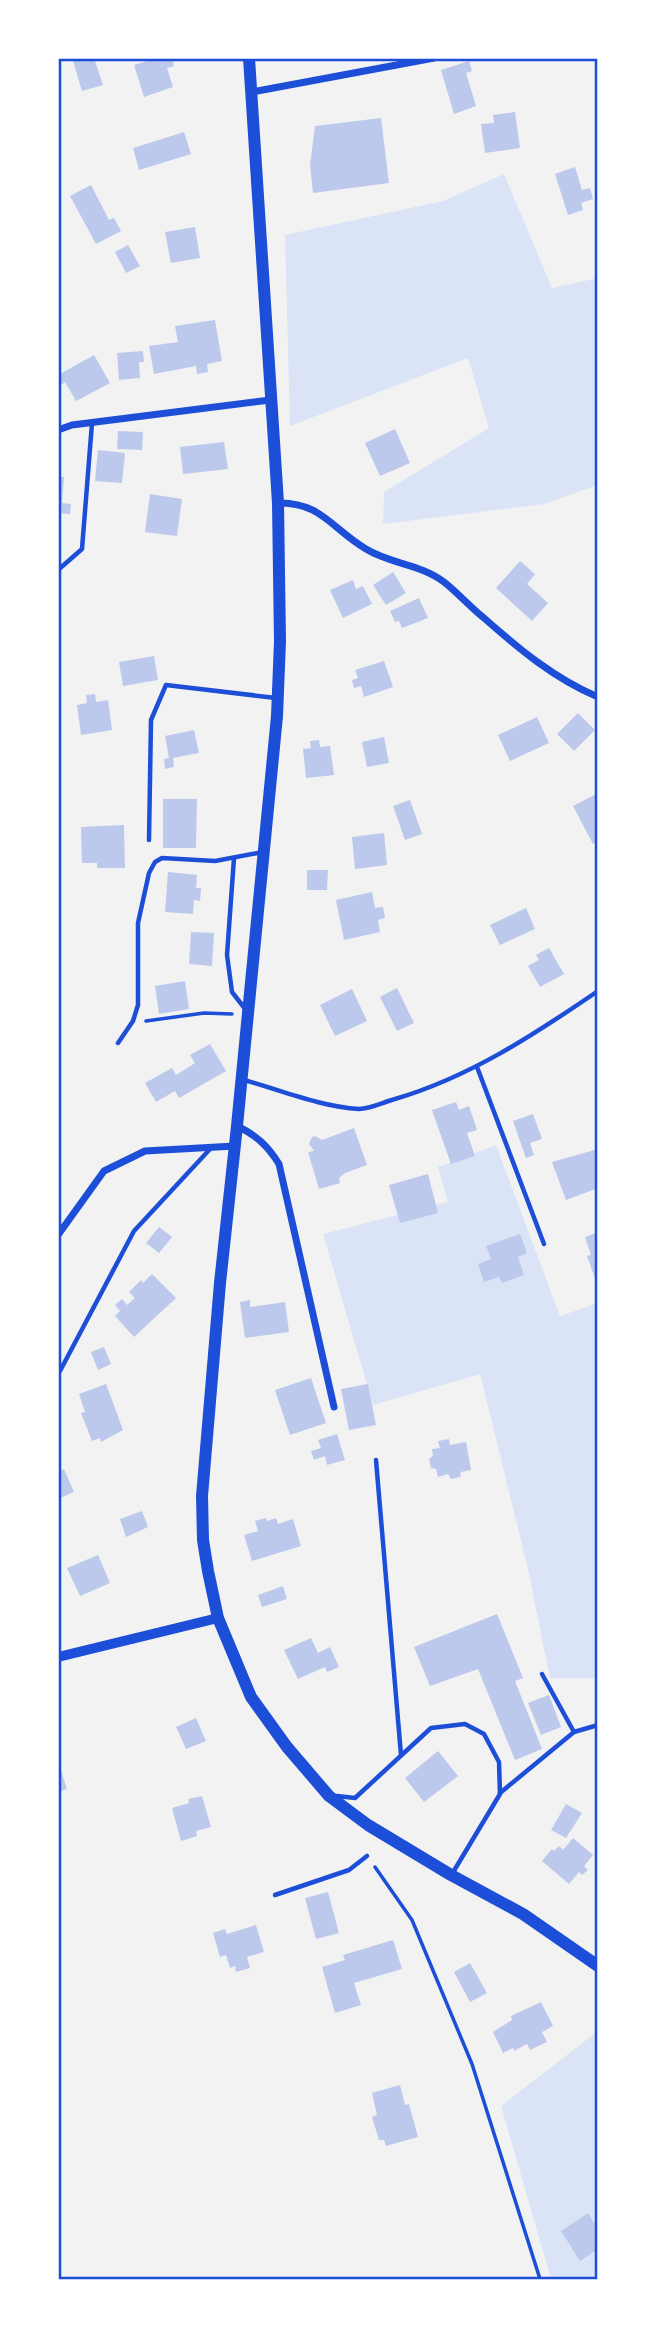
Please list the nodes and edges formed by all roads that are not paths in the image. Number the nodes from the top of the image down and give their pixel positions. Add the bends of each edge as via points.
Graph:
1 (249, 58) edge
2 (434, 58) edge
3 (252, 92) junction
4 (271, 400) junction
5 (92, 423) junction
6 (58, 430) edge
7 (278, 503) junction
8 (58, 570) edge
9 (598, 697) edge
10 (277, 699) junction
11 (149, 840) dead end
12 (263, 852) junction
13 (233, 859) junction
14 (598, 991) edge
15 (249, 1014) junction
16 (117, 1043) dead end
17 (477, 1067) junction
18 (242, 1079) junction
19 (237, 1126) junction
20 (235, 1146) junction
21 (212, 1148) junction
22 (58, 1235) edge
23 (544, 1244) dead end
24 (60, 1371) dead end
25 (334, 1407) dead end
26 (376, 1460) dead end
27 (218, 1618) junction
28 (58, 1657) edge
29 (542, 1674) dead end
30 (598, 1726) edge
31 (574, 1732) junction
32 (401, 1756) junction
33 (500, 1794) junction
34 (329, 1796) junction
35 (368, 1856) road end
36 (451, 1875) junction
37 (275, 1895) dead end
38 (598, 1966) edge

1 - 3 main road
2 - 3 street
3 - 4 main road
4 - 5 street
4 - 7 main road
5 - 6 street
5 - 8 lane via 82,549
7 - 9 street via 310,507 367,550 443,581 541,666
7 - 10 main road via 281,642
10 - 11 lane via 166,685 151,720
10 - 12 main road
12 - 13 lane
12 - 15 main road
13 - 15 lane via 228,956 232,992
13 - 16 lane via 162,858 155,862 138,923 138,1005
14 - 17 lane
15 - 18 main road
17 - 18 lane via 362,1109
17 - 23 lane
18 - 19 main road
19 - 20 main road
19 - 25 street via 263,1142 279,1164
20 - 21 street
20 - 27 main road via 202,1496 204,1540
21 - 22 street via 145,1151 104,1171
21 - 24 lane via 134,1231
26 - 32 lane
27 - 28 street
27 - 34 main road via 250,1697
29 - 31 lane
30 - 31 lane
31 - 33 lane
32 - 33 lane via 431,1727 465,1724 484,1734 499,1762
32 - 34 lane via 355,1798
33 - 36 lane
34 - 36 main road
35 - 37 lane via 349,1870
36 - 38 main road via 523,1914

